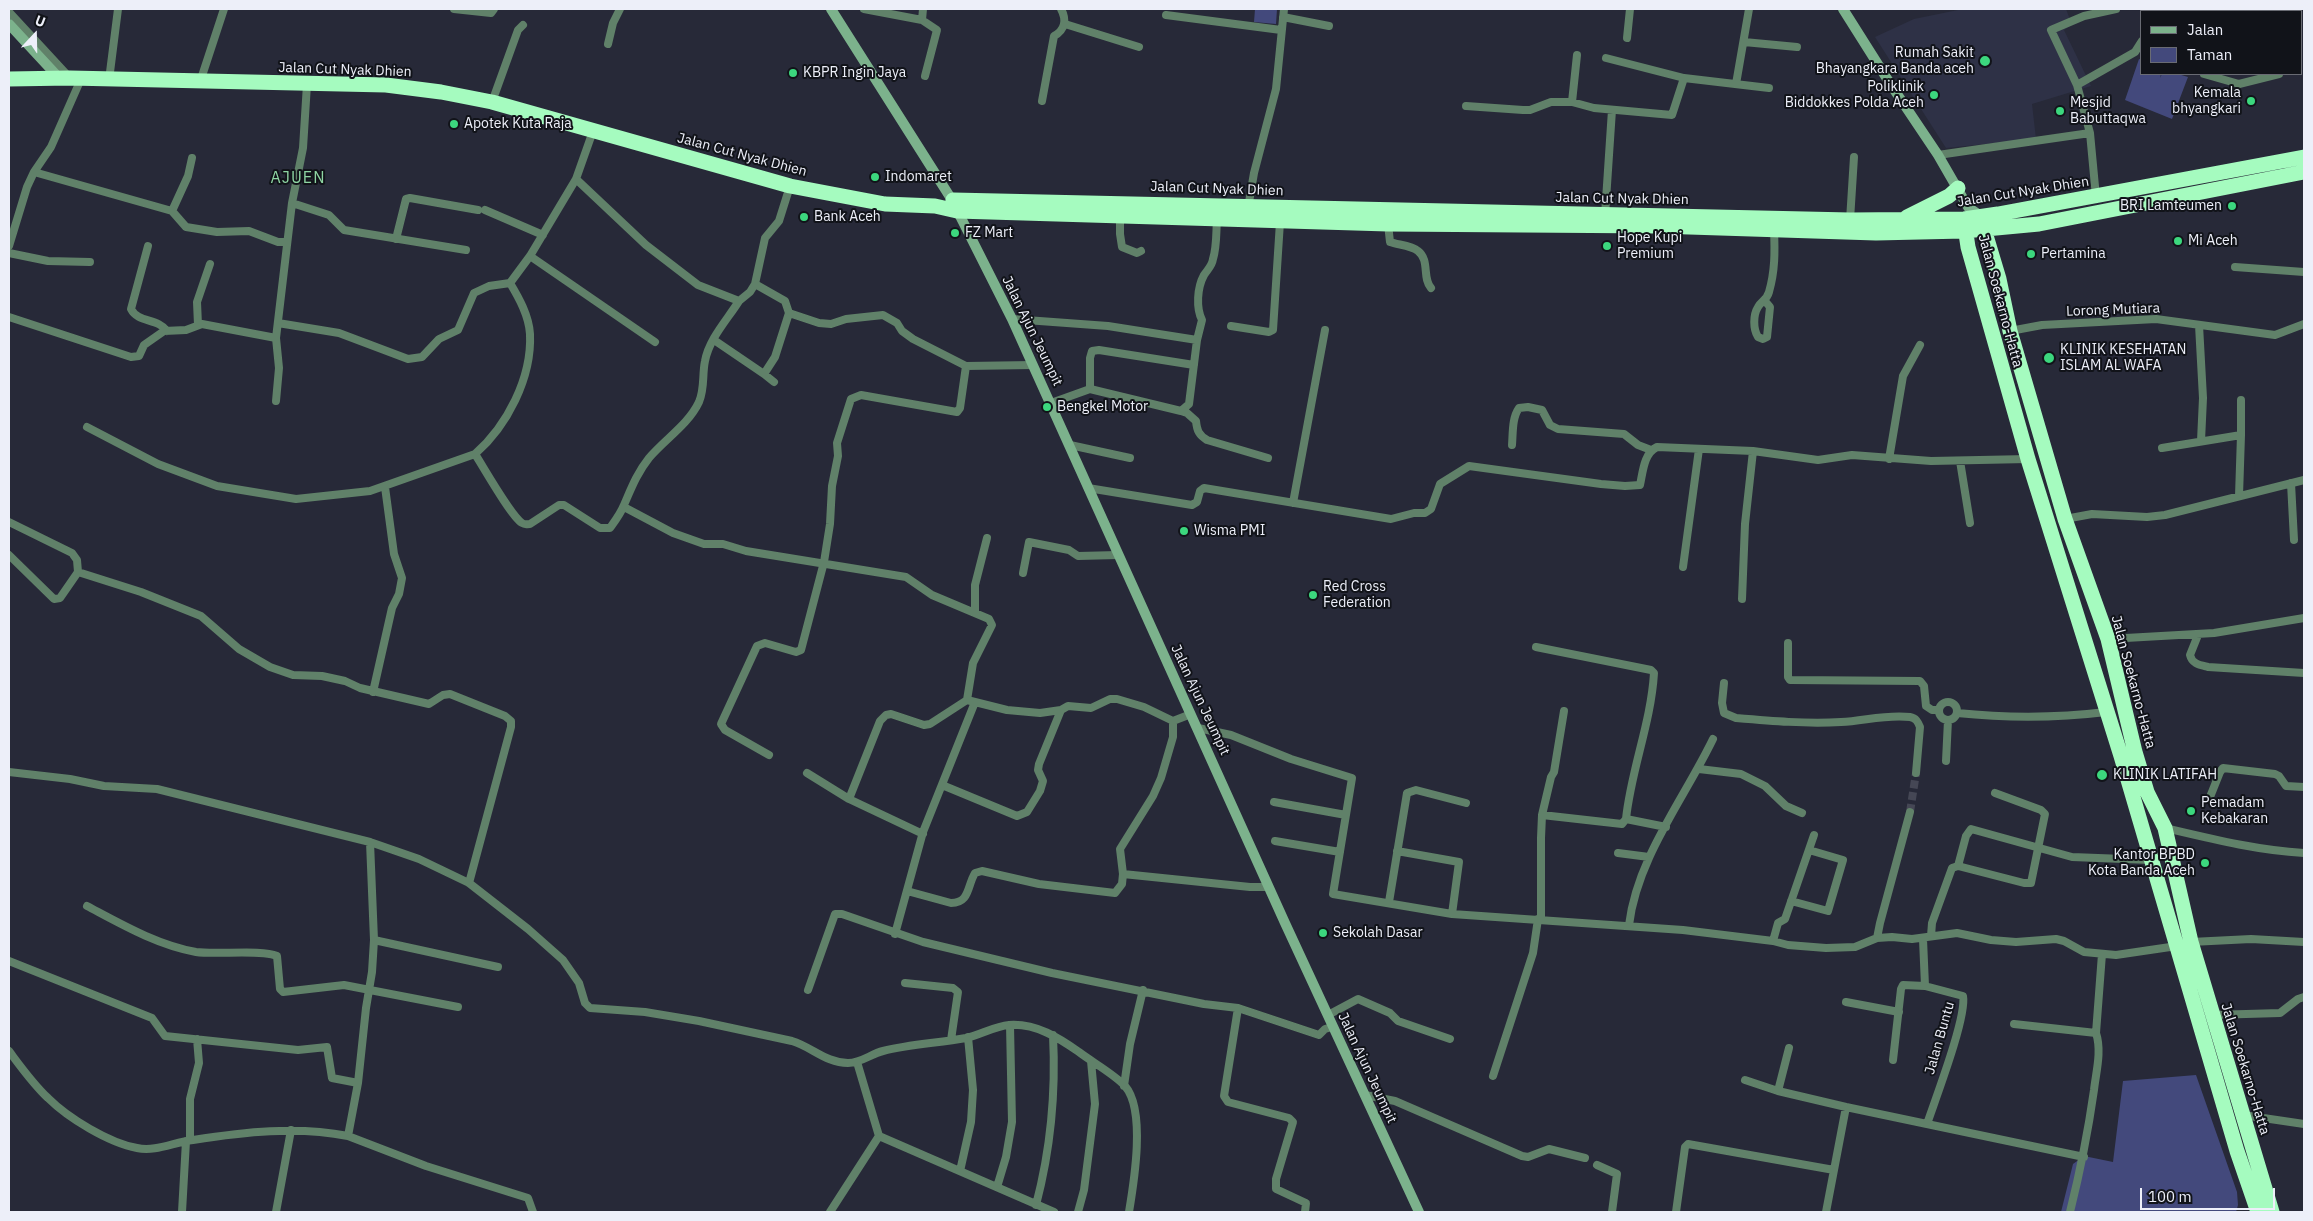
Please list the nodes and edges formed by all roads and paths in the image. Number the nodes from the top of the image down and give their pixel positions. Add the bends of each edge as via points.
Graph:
1 (118, 9) edge
2 (224, 9) edge
3 (454, 9) edge
4 (494, 9) edge
5 (620, 9) edge
6 (831, 9) edge
7 (864, 9) edge
8 (923, 9) edge
9 (1061, 9) edge
10 (1630, 9) edge
11 (1749, 9) edge
12 (1843, 9) edge
13 (2116, 9) edge
14 (873, 10) edge
15 (2152, 10) edge
16 (2213, 10) edge
17 (9, 12) edge
18 (1283, 13) edge
19 (1166, 15) dead end
20 (922, 20) junction
21 (9, 24) edge
22 (1065, 24) junction
23 (524, 25) dead end
24 (1328, 26) dead end
25 (1281, 30) junction
26 (1627, 38) dead end
27 (1744, 42) junction
28 (608, 44) dead end
29 (1139, 47) dead end
30 (1796, 47) dead end
31 (2138, 53) edge
32 (1577, 56) dead end
33 (1606, 58) dead end
34 (2213, 75) edge
35 (2275, 75) edge
36 (925, 76) dead end
37 (1684, 78) junction
38 (9, 79) edge
39 (70, 79) junction
40 (109, 80) junction
41 (200, 82) junction
42 (307, 84) junction
43 (1736, 84) junction
44 (2077, 85) junction
45 (1769, 88) dead end
46 (1042, 101) dead end
47 (492, 102) junction
48 (1572, 102) junction
49 (1466, 106) dead end
50 (1612, 110) junction
51 (593, 131) junction
52 (2090, 133) junction
53 (1938, 155) junction
54 (2304, 156) edge
55 (1854, 157) dead end
56 (192, 158) dead end
57 (34, 172) junction
58 (2304, 172) edge
59 (576, 179) junction
60 (790, 186) junction
61 (1958, 188) junction
62 (2096, 197) junction
63 (292, 203) junction
64 (954, 205) junction
65 (172, 211) junction
66 (1247, 213) junction
67 (1605, 215) junction
68 (1120, 216) junction
69 (1965, 219) junction
70 (1217, 220) junction
71 (1850, 220) junction
72 (1901, 220) junction
73 (1280, 222) junction
74 (1982, 222) junction
75 (1388, 224) junction
76 (1774, 230) junction
77 (543, 234) junction
78 (396, 239) junction
79 (287, 242) junction
80 (9, 246) edge
81 (148, 246) dead end
82 (466, 250) dead end
83 (1141, 251) dead end
84 (9, 253) edge
85 (530, 256) junction
86 (90, 262) dead end
87 (210, 264) dead end
88 (2235, 267) dead end
89 (2304, 272) edge
90 (510, 283) junction
91 (755, 284) junction
92 (1431, 288) dead end
93 (739, 301) junction
94 (1765, 301) dead end
95 (789, 313) junction
96 (9, 317) edge
97 (1012, 319) junction
98 (278, 323) junction
99 (2304, 324) edge
100 (198, 325) junction
101 (2199, 325) junction
102 (1231, 326) dead end
103 (167, 330) junction
104 (1325, 330) dead end
105 (2010, 331) junction
106 (276, 338) junction
107 (714, 340) junction
108 (1197, 340) junction
109 (655, 342) dead end
110 (1920, 345) dead end
111 (1033, 365) junction
112 (966, 366) junction
113 (1194, 366) junction
114 (764, 374) junction
115 (774, 382) dead end
116 (1090, 389) junction
117 (276, 400) dead end
118 (2241, 400) dead end
119 (1051, 404) junction
120 (1181, 411) junction
121 (87, 427) dead end
122 (2240, 435) junction
123 (2201, 441) junction
124 (1070, 445) junction
125 (1512, 445) dead end
126 (2162, 448) dead end
127 (1699, 449) junction
128 (1651, 450) junction
129 (1753, 451) junction
130 (475, 454) junction
131 (1130, 458) dead end
132 (1268, 458) dead end
133 (1889, 459) junction
134 (2028, 459) junction
135 (1960, 462) junction
136 (2304, 480) edge
137 (2291, 483) junction
138 (384, 488) junction
139 (1088, 488) junction
140 (2239, 496) junction
141 (1293, 503) junction
142 (624, 507) junction
143 (2065, 519) junction
144 (9, 522) edge
145 (1970, 523) dead end
146 (988, 538) dead end
147 (2294, 540) dead end
148 (9, 555) edge
149 (1118, 555) junction
150 (824, 562) junction
151 (1683, 567) dead end
152 (78, 572) junction
153 (1023, 573) dead end
154 (1742, 599) dead end
155 (975, 613) junction
156 (2304, 618) edge
157 (2198, 635) junction
158 (2108, 639) junction
159 (1788, 643) dead end
160 (1536, 646) dead end
161 (2304, 673) edge
162 (1724, 683) dead end
163 (373, 692) junction
164 (971, 701) junction
165 (1061, 710) junction
166 (1938, 710) junction
167 (1564, 711) dead end
168 (2106, 712) junction
169 (1957, 713) junction
170 (1191, 714) junction
171 (1948, 720) junction
172 (1172, 721) junction
173 (1198, 728) junction
174 (1713, 739) dead end
175 (2128, 754) junction
176 (769, 755) dead end
177 (1946, 761) dead end
178 (1699, 769) junction
179 (9, 772) edge
180 (807, 773) dead end
181 (1916, 773) tunnel mouth
182 (942, 785) junction
183 (2304, 787) edge
184 (1994, 793) dead end
185 (2210, 797) dead end
186 (849, 799) junction
187 (1274, 802) dead end
188 (1466, 803) dead end
189 (1910, 812) tunnel mouth
190 (1802, 813) dead end
191 (1346, 814) junction
192 (1542, 815) junction
193 (1626, 819) junction
194 (1666, 827) junction
195 (2165, 828) junction
196 (923, 834) junction
197 (1814, 835) dead end
198 (1276, 841) dead end
199 (370, 842) junction
200 (2039, 847) junction
201 (1809, 850) junction
202 (1397, 851) junction
203 (1340, 852) junction
204 (1618, 853) dead end
205 (2304, 853) edge
206 (1649, 857) junction
207 (2150, 860) junction
208 (1958, 866) junction
209 (1123, 874) junction
210 (469, 883) junction
211 (1269, 887) junction
212 (907, 891) junction
213 (1791, 900) junction
214 (1389, 902) junction
215 (87, 906) dead end
216 (1452, 914) junction
217 (1539, 920) junction
218 (1629, 925) junction
219 (895, 934) junction
220 (1927, 937) junction
221 (1877, 938) junction
222 (374, 940) junction
223 (1773, 941) junction
224 (2304, 942) edge
225 (2184, 944) junction
226 (2102, 954) junction
227 (9, 961) edge
228 (498, 967) dead end
229 (905, 983) dead end
230 (1925, 986) junction
231 (369, 990) junction
232 (808, 990) dead end
233 (1143, 990) junction
234 (2304, 997) edge
235 (1846, 1002) dead end
236 (458, 1007) dead end
237 (1238, 1008) junction
238 (1899, 1012) junction
239 (1328, 1015) junction
240 (2212, 1015) junction
241 (2014, 1024) dead end
242 (1010, 1025) junction
243 (1332, 1027) junction
244 (2096, 1033) junction
245 (1053, 1035) junction
246 (2211, 1037) junction
247 (968, 1038) junction
248 (1450, 1038) dead end
249 (197, 1039) junction
250 (951, 1040) junction
251 (1789, 1048) dead end
252 (9, 1051) edge
253 (1893, 1060) dead end
254 (1091, 1061) junction
255 (857, 1062) junction
256 (1493, 1076) dead end
257 (1746, 1080) dead end
258 (358, 1083) junction
259 (1124, 1086) junction
260 (1778, 1091) junction
261 (1365, 1094) junction
262 (1846, 1107) junction
263 (2242, 1115) junction
264 (1926, 1124) junction
265 (2304, 1124) edge
266 (291, 1130) junction
267 (348, 1136) junction
268 (878, 1136) junction
269 (188, 1141) junction
270 (2084, 1156) junction
271 (1585, 1158) dead end
272 (1597, 1165) dead end
273 (1834, 1170) junction
274 (960, 1171) junction
275 (997, 1187) junction
276 (1036, 1205) junction
277 (182, 1212) edge
278 (276, 1212) edge
279 (532, 1212) edge
280 (830, 1212) edge
281 (1054, 1212) edge
282 (1078, 1212) edge
283 (1129, 1212) edge
284 (1305, 1212) edge
285 (1419, 1212) edge
286 (1612, 1212) edge
287 (1676, 1212) edge
288 (1826, 1212) edge
289 (2070, 1212) edge
290 (2258, 1212) edge
291 (2272, 1212) edge

1 - 40 street
2 - 41 street
3 - 4 street via 491,13
5 - 28 street
6 - 64 street, Jalan Ajun Jeumpit
7 - 14 street
8 - 20 street
9 - 22 street
10 - 26 street
11 - 27 street
12 - 53 street
13 - 44 street via 2084,16 2050,30
14 - 20 street
15 - 16 street
17 - 39 street
18 - 24 street
18 - 25 street
19 - 25 street
20 - 36 street via 937,30
21 - 39 street
22 - 29 street
22 - 46 street via 1061,33 1054,36
23 - 47 street via 518,30
25 - 66 street via 1276,89
27 - 30 street
27 - 43 street
31 - 44 street
32 - 48 street
33 - 37 street
34 - 35 street via 2239,84
37 - 43 street
37 - 50 street via 1672,115
38 - 39 highway, Jalan Cut Nyak Dhien
39 - 40 highway, Jalan Cut Nyak Dhien
39 - 57 street via 51,147
40 - 41 highway, Jalan Cut Nyak Dhien
41 - 42 highway, Jalan Cut Nyak Dhien
42 - 47 highway, Jalan Cut Nyak Dhien via 386,85
42 - 63 street via 303,148
43 - 45 street
44 - 52 street
47 - 51 highway, Jalan Cut Nyak Dhien
48 - 49 street via 1551,102 1530,110
48 - 50 street
50 - 67 street
51 - 59 street
51 - 60 highway, Jalan Cut Nyak Dhien
52 - 53 street
52 - 62 street
53 - 61 street
54 - 62 highway, Jalan Cut Nyak Dhien
55 - 71 street
56 - 65 street via 188,176
57 - 65 street
57 - 80 street
58 - 74 highway, Jalan Cut Nyak Dhien via 2039,224
59 - 77 street
59 - 93 street via 646,245 698,285
60 - 64 highway, Jalan Cut Nyak Dhien via 885,204
60 - 91 street via 779,221 765,238
61 - 69 street
61 - 72 highway via 1949,196
62 - 74 highway, Jalan Cut Nyak Dhien
63 - 78 street via 330,215 344,230
63 - 79 street
64 - 66 highway, Jalan Cut Nyak Dhien
64 - 68 highway, Jalan Cut Nyak Dhien
64 - 97 street, Jalan Ajun Jeumpit
65 - 79 street via 186,227 217,232 249,231 278,242
66 - 67 highway, Jalan Cut Nyak Dhien
66 - 70 highway, Jalan Cut Nyak Dhien
66 - 73 highway, Jalan Cut Nyak Dhien
67 - 71 highway, Jalan Cut Nyak Dhien
68 - 70 highway, Jalan Cut Nyak Dhien
68 - 83 street via 1122,247 1137,253
69 - 72 highway, Jalan Cut Nyak Dhien
69 - 74 highway, Jalan Cut Nyak Dhien
69 - 74 street
69 - 76 highway, Jalan Cut Nyak Dhien via 1876,233
69 - 134 highway, Jalan Soekarno-Hatta
70 - 108 street via 1214,255 1211,268 1204,276 1198,303 1202,320
71 - 72 highway, Jalan Cut Nyak Dhien
73 - 75 highway, Jalan Cut Nyak Dhien
73 - 102 street via 1273,330
74 - 105 highway, Jalan Soekarno-Hatta
75 - 76 highway, Jalan Cut Nyak Dhien
75 - 92 street via 1390,242 1418,250 1426,263 1427,283
76 - 94 street via 1776,259
77 - 78 street via 482,210 410,198 406,199
77 - 85 street
78 - 82 street
79 - 98 street
81 - 103 street via 131,309 137,316 161,324
84 - 86 street via 48,261
85 - 90 street
85 - 109 street
87 - 100 street via 197,302
88 - 89 street
90 - 98 street via 490,286 474,294 458,330 439,339 422,357 408,359 339,333
90 - 130 street via 528,320 527,360 504,422
91 - 93 street
91 - 95 street via 785,301
93 - 107 street
95 - 112 street via 818,323 832,324 883,315 913,339
95 - 114 street via 775,357
96 - 103 street via 131,357 139,356 147,341
97 - 108 street via 1108,326
97 - 111 street, Jalan Ajun Jeumpit
98 - 106 street
99 - 101 street, Lorong Mutiara via 2275,335
100 - 103 street via 186,330
100 - 106 street
101 - 105 street, Lorong Mutiara via 2156,319 2042,325
101 - 123 street via 2203,398
104 - 141 street
105 - 143 highway, Jalan Soekarno-Hatta
106 - 117 street via 279,368
107 - 114 street
107 - 142 street via 705,360 703,391 698,403 688,421 648,459 630,488
108 - 113 street
110 - 133 street via 1903,376
111 - 112 street
111 - 119 street, Jalan Ajun Jeumpit
112 - 150 street via 957,412 861,395 851,399 837,443
113 - 116 street via 1092,351
113 - 120 street via 1189,404
114 - 115 street
116 - 119 street
116 - 120 street
118 - 122 street
119 - 124 street, Jalan Ajun Jeumpit
120 - 132 street via 1196,421 1197,430 1208,440
121 - 138 street via 158,464 217,486 296,499
122 - 123 street
122 - 140 street
123 - 126 street
124 - 131 street
124 - 139 street, Jalan Ajun Jeumpit
125 - 128 street via 1517,412 1528,407 1542,410 1550,425 1558,429 1624,434
127 - 128 street via 1657,447
127 - 129 street
127 - 151 street
128 - 141 street via 1640,485 1602,484 1470,466 1440,484 1431,509 1425,513 1391,519
129 - 133 street via 1818,460 1852,455
129 - 154 street via 1745,524
130 - 138 street
130 - 142 street via 521,523 530,524 559,504 600,528 610,528
133 - 135 street
134 - 135 street
134 - 168 highway, Jalan Soekarno-Hatta
135 - 145 street
136 - 137 street
137 - 140 street
137 - 147 street
138 - 163 street via 394,554 402,578
139 - 141 street via 1192,504 1197,502 1204,488
139 - 149 street, Jalan Ajun Jeumpit
140 - 143 street via 2165,515 2092,514
142 - 150 street via 672,533 704,544 723,544 746,551
143 - 158 highway, Jalan Soekarno-Hatta
144 - 152 street via 72,553 77,560
146 - 155 street via 975,585
148 - 152 street via 54,599 60,598
149 - 153 street via 1078,556 1069,550 1029,542
149 - 170 street, Jalan Ajun Jeumpit
150 - 155 street via 840,568 906,577 932,596
150 - 176 street via 801,650 796,652 765,643 757,646 723,716 721,724 725,730
152 - 163 street via 201,616 239,649 270,667 293,675 344,681
155 - 164 street via 989,619 992,625 973,663
156 - 157 street
157 - 158 street
157 - 161 street via 2190,655 2198,664
158 - 175 highway, Jalan Soekarno-Hatta
159 - 166 street via 1789,679 1920,681 1924,686 1926,706
160 - 193 street via 1654,673
162 - 181 street via 1724,713 1736,718 1825,723 1878,716 1913,717 1920,727
163 - 210 street via 429,704 450,694 511,721
164 - 165 street via 1007,710
164 - 182 street
164 - 186 street via 924,725 886,715 880,721
165 - 172 street via 1068,706 1091,708 1117,699 1144,707
165 - 182 street via 1039,764 1043,781 1027,812 1017,816
166 - 169 street via 1944,702 1950,701 1957,707
166 - 171 street via 1942,718
167 - 192 street via 1554,772
168 - 169 street via 1995,716
168 - 175 highway, Jalan Soekarno-Hatta
169 - 171 street
170 - 172 street
170 - 173 street, Jalan Ajun Jeumpit
171 - 177 street
172 - 209 street via 1172,737 1161,778 1120,849
173 - 191 street via 1232,735 1291,759 1352,778
173 - 211 street, Jalan Ajun Jeumpit
174 - 178 street
175 - 195 highway, Jalan Soekarno-Hatta
175 - 207 highway, Jalan Soekarno-Hatta
178 - 190 street via 1741,774 1765,786 1786,806
178 - 194 street
179 - 199 street via 104,786 157,789
180 - 186 street
182 - 196 street
183 - 185 street via 2286,786 2274,774 2227,768 2220,772
184 - 200 street via 2045,814
186 - 196 street
187 - 191 street
188 - 202 street via 1411,790 1406,798
189 - 221 street
191 - 203 street
192 - 193 street via 1622,824
192 - 217 street
193 - 194 street
194 - 206 street
195 - 205 street via 2235,845
195 - 225 highway, Jalan Soekarno-Hatta
196 - 212 street
197 - 201 street
198 - 203 street
199 - 210 street via 419,859
199 - 222 street
200 - 207 street via 2072,857
200 - 208 street via 1971,829
200 - 208 street via 2031,883
201 - 213 street
201 - 213 street via 1843,860 1828,911
202 - 214 street
202 - 216 street via 1459,862
203 - 214 street via 1333,894
204 - 206 street
206 - 218 street via 1631,908
207 - 225 highway, Jalan Soekarno-Hatta
208 - 220 street via 1950,870
209 - 211 street
209 - 212 street via 1122,884 1115,893 1040,884 982,872 975,873 966,899 959,903
210 - 255 street via 563,960 579,983 585,1003 590,1008 645,1012 699,1021 796,1042 835,1062
211 - 239 street, Jalan Ajun Jeumpit
212 - 219 street
213 - 223 street via 1785,919 1778,923
214 - 216 street
215 - 231 street via 140,934 186,949 225,954 272,954 278,959 280,989 283,992 344,985
216 - 217 street
217 - 218 street
217 - 256 street via 1533,954
218 - 223 street
219 - 232 street via 835,914
219 - 233 street via 1052,973
220 - 221 street
220 - 226 street via 1957,933 2016,942 2056,939 2084,952
220 - 230 street
221 - 223 street via 1854,947 1826,948
222 - 228 street
222 - 231 street
224 - 225 street via 2251,939
225 - 226 street via 2124,954
225 - 240 highway, Jalan Soekarno-Hatta
225 - 246 highway, Jalan Soekarno-Hatta
226 - 244 street
227 - 249 street via 152,1018 165,1036
229 - 250 street via 953,988 958,992
230 - 238 street, Jalan Buntu via 1903,986
230 - 264 street, Jalan Buntu via 1960,994 1964,999 1952,1049
231 - 236 street
231 - 258 street
233 - 237 street
233 - 259 street
234 - 240 street via 2280,1013
235 - 238 street
237 - 243 street via 1319,1035
237 - 284 street via 1224,1096 1228,1102 1289,1118 1293,1122 1276,1189 1306,1203
238 - 253 street, Jalan Buntu
239 - 243 street, Jalan Ajun Jeumpit
239 - 248 street via 1358,999 1390,1013 1398,1021
240 - 246 highway, Jalan Soekarno-Hatta
241 - 244 street
242 - 245 street
242 - 247 street
242 - 275 street via 1012,1122
243 - 261 street, Jalan Ajun Jeumpit
244 - 270 street via 2099,1046
245 - 254 street
245 - 276 street via 1052,1129
246 - 263 highway, Jalan Soekarno-Hatta
246 - 290 highway, Jalan Soekarno-Hatta
247 - 250 street
247 - 274 street via 973,1090 971,1122
249 - 258 street via 298,1050 327,1047 332,1078
249 - 269 street via 199,1063 190,1099
250 - 255 street via 886,1050
251 - 260 street
252 - 269 street via 48,1098 93,1131 135,1148 156,1148
254 - 259 street
254 - 282 street via 1095,1104 1084,1190
255 - 268 street
257 - 260 street
258 - 267 street
259 - 283 street via 1135,1112 1136,1158
260 - 262 street
261 - 271 street via 1395,1101 1512,1153 1528,1157 1549,1149
261 - 285 street, Jalan Ajun Jeumpit
262 - 264 street
262 - 273 street
263 - 265 street
263 - 291 highway, Jalan Soekarno-Hatta
264 - 270 street
266 - 267 street
266 - 269 street
266 - 278 street
267 - 279 street via 426,1166 528,1198
268 - 274 street
268 - 280 street
269 - 277 street
270 - 289 street
272 - 286 street via 1617,1174
273 - 287 street via 1688,1144
273 - 288 street
274 - 275 street
275 - 276 street
276 - 281 street

